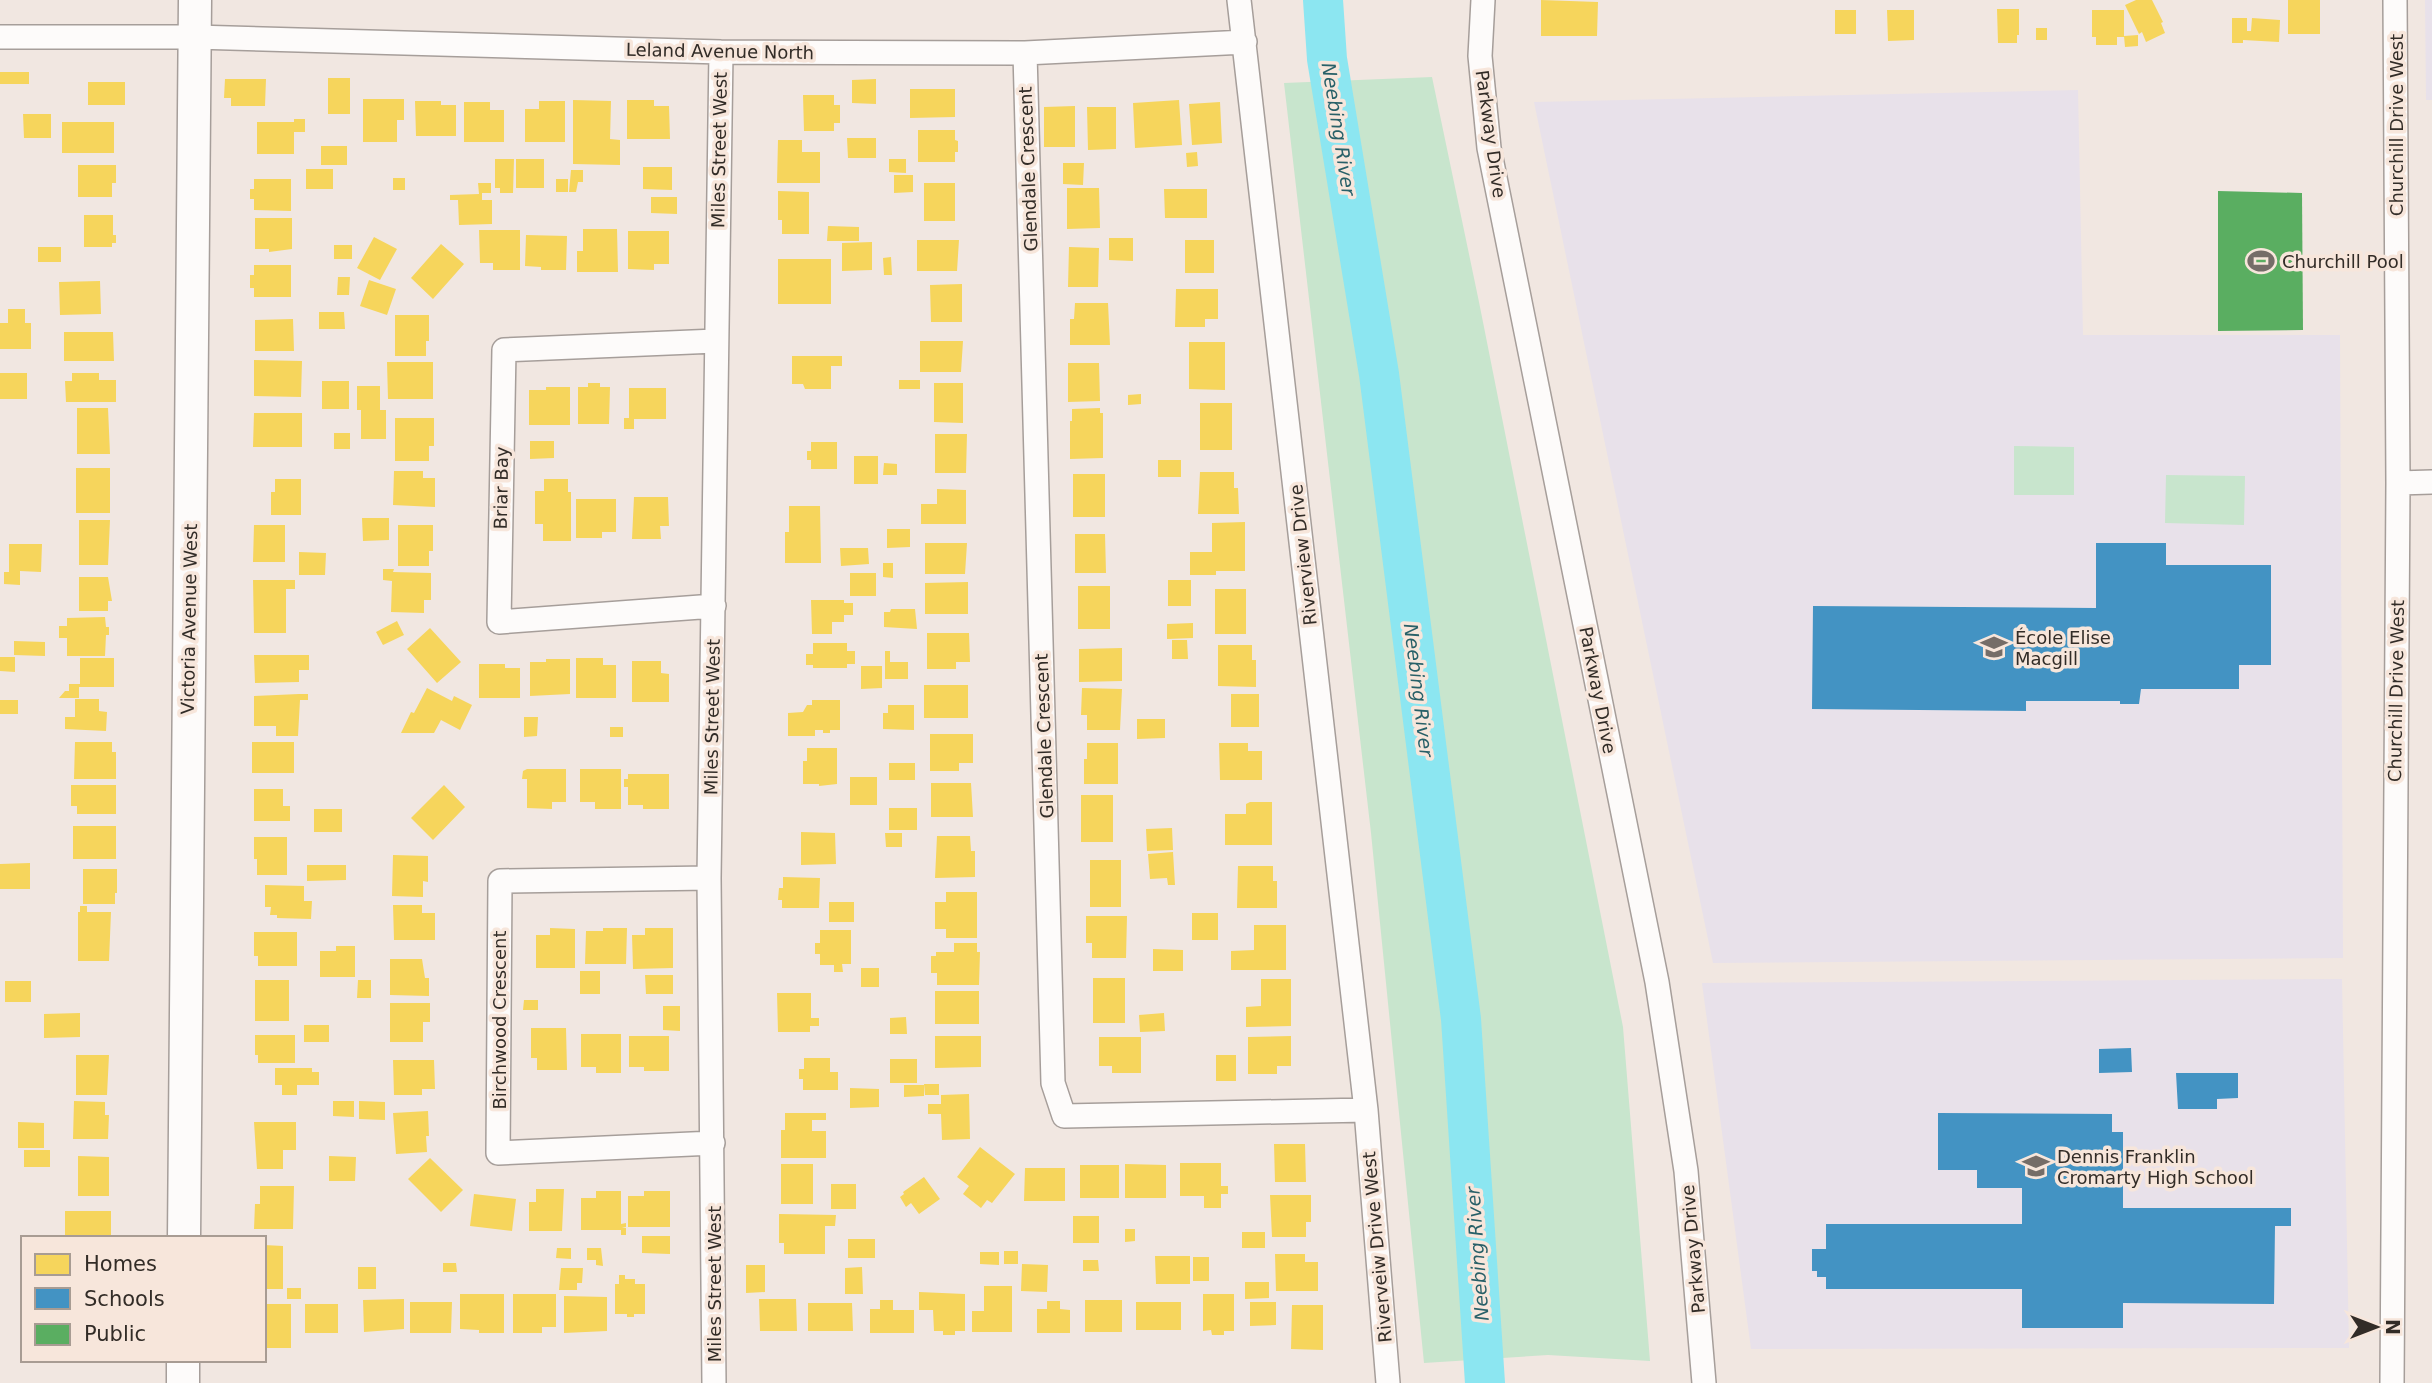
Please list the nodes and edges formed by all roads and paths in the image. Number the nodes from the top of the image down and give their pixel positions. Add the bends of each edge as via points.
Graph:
1 (195, 0) edge
2 (1239, 0) edge
3 (1483, 0) edge
4 (2395, 0) edge
5 (0, 37) edge
6 (195, 37) junction
7 (1245, 42) junction
8 (720, 52) junction
9 (1025, 52) junction
10 (716, 341) junction
11 (2432, 482) edge
12 (2398, 483) junction
13 (714, 606) junction
14 (709, 878) junction
15 (1366, 1110) junction
16 (713, 1143) junction
17 (184, 1236) edge
18 (183, 1362) edge
19 (183, 1383) edge
20 (714, 1383) edge
21 (1388, 1383) edge
22 (1704, 1383) edge
23 (2392, 1383) edge

1 - 6 street, Victoria Avenue West
2 - 7 street, Riverview Drive
3 - 22 street, Parkway Drive via 1480,56 1489,148 1657,982 1686,1171
4 - 12 street, Churchill Drive West
5 - 6 street, Leland Avenue North
6 - 8 street, Leland Avenue North
6 - 17 street, Victoria Avenue West
7 - 9 street, Leland Avenue North
7 - 15 street, Riverview Drive
8 - 9 street, Leland Avenue North
8 - 10 street, Miles Street West
9 - 15 street, Glendale Crescent via 1053,1083 1064,1116
10 - 13 street, Miles Street West
10 - 13 street, Briar Bay via 504,350 499,622
11 - 12 street
12 - 23 street, Churchill Drive West
13 - 14 street, Miles Street West
14 - 16 street, Miles Street West
14 - 16 street, Birchwood Crescent via 500,881 498,1153
15 - 21 street, Riverveiw Drive West
16 - 20 street, Miles Street West
18 - 19 street

